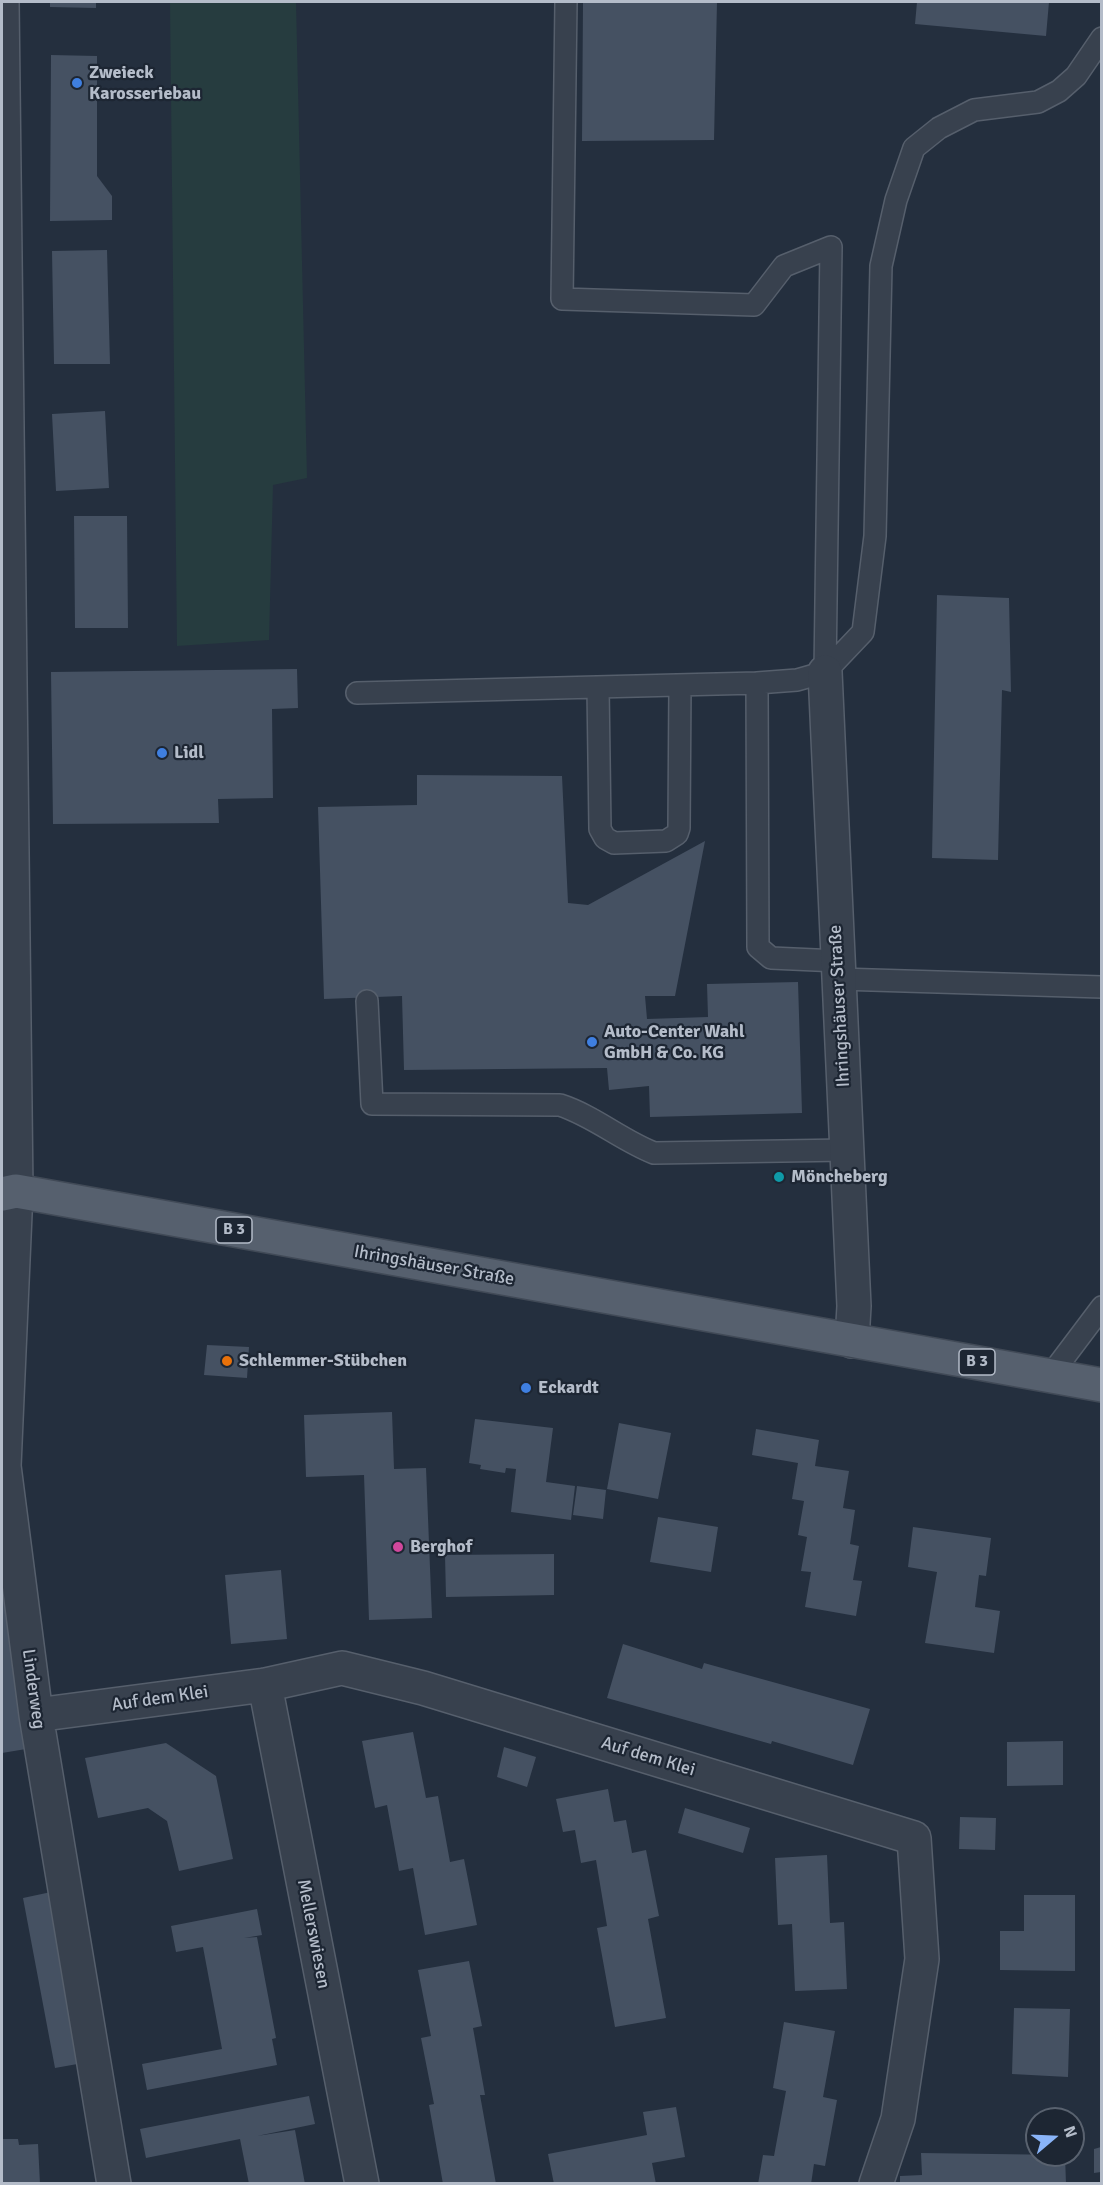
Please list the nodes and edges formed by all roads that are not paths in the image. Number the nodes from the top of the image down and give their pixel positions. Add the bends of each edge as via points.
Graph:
1 (2, 2) edge
2 (566, 2) edge
3 (1101, 38) edge
4 (825, 672) junction
5 (757, 683) junction
6 (680, 685) junction
7 (598, 687) junction
8 (357, 693) dead end
9 (7, 790) edge
10 (839, 970) junction
11 (1101, 987) edge
12 (367, 1001) dead end
13 (847, 1150) junction
14 (6, 1186) edge
15 (1101, 1307) edge
16 (852, 1341) junction
17 (1050, 1376) junction
18 (1101, 1385) edge
19 (265, 1685) junction
20 (36, 1715) junction
21 (114, 2184) edge
22 (362, 2184) edge
23 (876, 2184) edge

1 - 9 street, Linderweg
2 - 4 lane via 562,299 754,306 784,266 831,247
3 - 4 lane via 1076,76 1059,91 1038,102 974,110 939,128 914,148 896,200 881,266 874,536 862,632
4 - 5 lane via 797,680
4 - 10 street, Ihringshäuser Straße
5 - 6 lane
5 - 10 lane via 758,947 771,958
6 - 7 lane
6 - 7 lane via 677,834 666,841 614,843 600,829
7 - 8 lane
9 - 14 street, Linderweg
10 - 11 lane
10 - 13 street, Ihringshäuser Straße
12 - 13 lane via 372,1104 560,1105 577,1110 654,1153
13 - 16 street, Ihringshäuser Straße
14 - 16 main road, Ihringshäuser Straße / B 3
14 - 20 street, Linderweg via 4,1466
15 - 17 lane
16 - 17 main road, Ihringshäuser Straße / B 3
17 - 18 main road, Ihringshäuser Straße / B 3
19 - 20 street, Auf dem Klei
19 - 22 street, Mellerswiesen
19 - 23 street, Auf dem Klei via 342,1668 423,1688 914,1838 922,1959 898,2119
20 - 21 street, Linderweg

